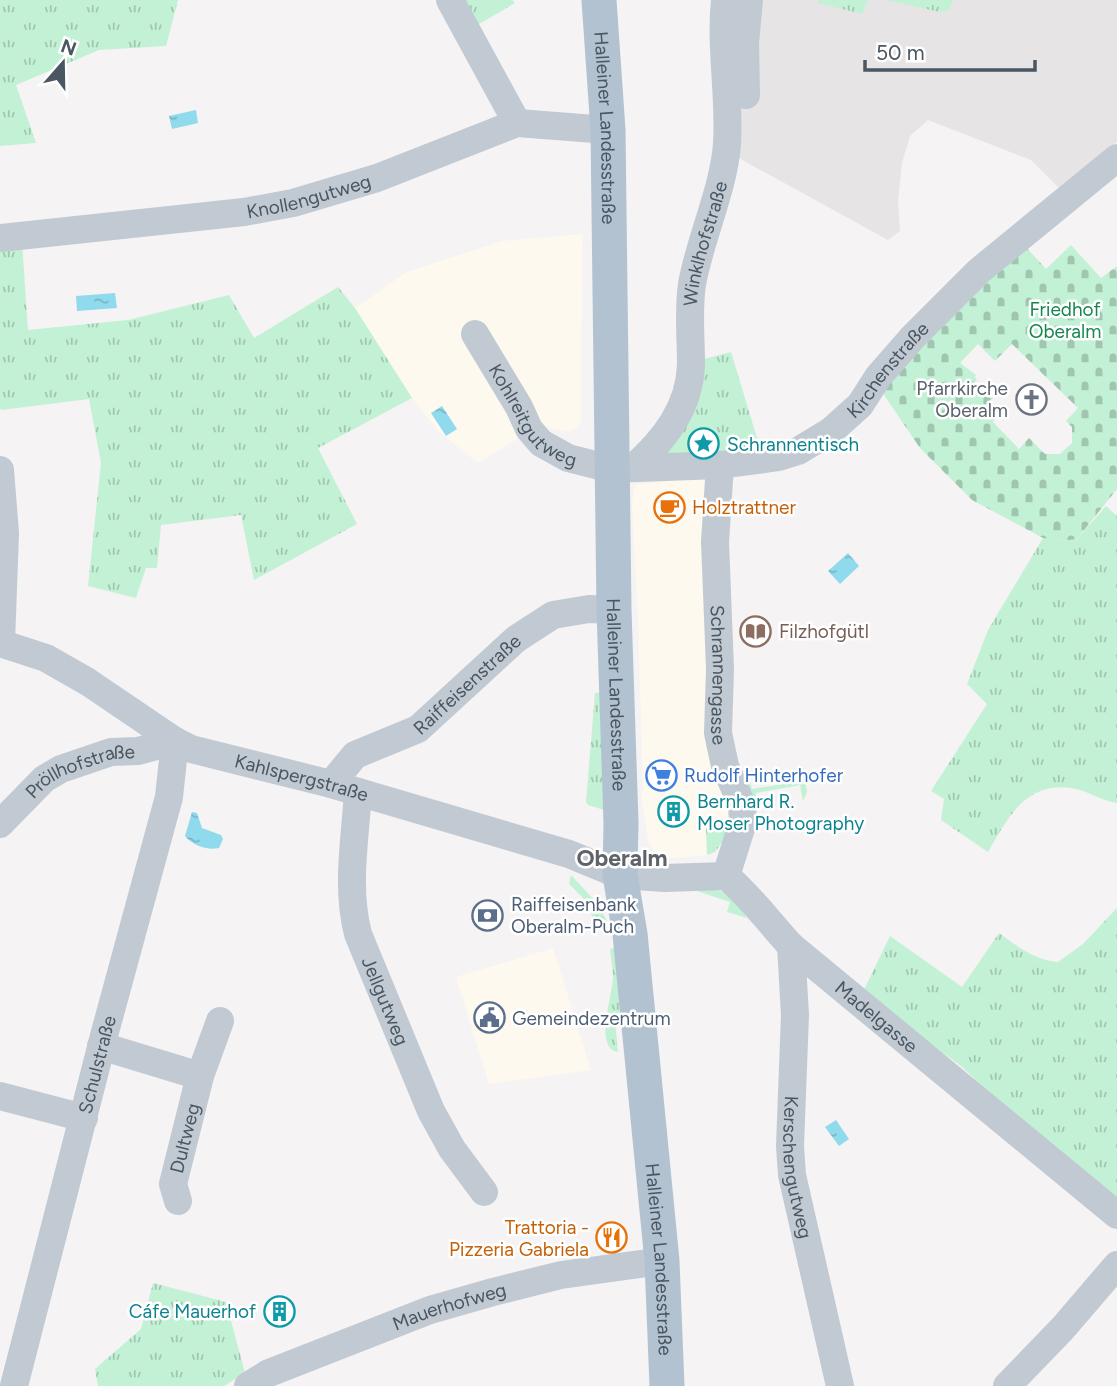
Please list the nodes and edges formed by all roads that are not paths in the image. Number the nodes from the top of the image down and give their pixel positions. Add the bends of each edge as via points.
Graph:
1 (450, 0) edge
2 (599, 0) edge
3 (725, 0) edge
4 (749, 0) edge
5 (517, 123) junction
6 (608, 130) junction
7 (727, 147) junction
8 (1117, 158) edge
9 (0, 238) edge
10 (475, 334) dead end
11 (720, 465) junction
12 (622, 468) junction
13 (0, 470) edge
14 (614, 610) junction
15 (0, 643) edge
16 (175, 741) junction
17 (331, 784) junction
18 (358, 792) junction
19 (0, 824) edge
20 (620, 875) junction
21 (726, 876) junction
22 (791, 946) junction
23 (220, 1021) dead end
24 (101, 1046) junction
25 (200, 1076) junction
26 (0, 1096) edge
27 (84, 1118) junction
28 (484, 1192) dead end
29 (178, 1201) dead end
30 (1117, 1215) edge
31 (662, 1261) junction
32 (1117, 1265) edge
33 (14, 1386) edge
34 (248, 1386) edge
35 (667, 1386) edge
36 (840, 1386) edge
37 (1007, 1386) edge

1 - 5 street
2 - 6 main road, Halleiner Landesstraße
3 - 7 street, Winklhofstraße
4 - 7 street via 746,119 741,134
5 - 6 street, Knollengutweg
5 - 9 street, Knollengutweg via 377,178 293,203
6 - 12 main road, Halleiner Landesstraße via 612,357
7 - 12 street, Winklhofstraße via 692,286 687,393 674,424 653,450
8 - 11 street, Kirchenstraße via 979,271 912,338 860,405 831,431 779,457
10 - 12 street, Kohlreitgutweg via 541,443 568,458
11 - 12 street, Kirchenstraße
11 - 21 street, Schrannengasse via 715,542 718,733 725,766 742,805 743,822
12 - 14 main road, Halleiner Landesstraße
13 - 15 street via 5,533
14 - 17 street, Raiffeisenstraße via 553,615 516,639 418,729 355,755
14 - 20 main road, Halleiner Landesstraße
15 - 16 street, Kahlspergstraße via 46,658
16 - 17 street, Kahlspergstraße
16 - 19 street, Pröllhofstraße via 138,751 111,752 61,769 44,779
16 - 24 street, Schulstraße via 169,797
17 - 18 street, Kahlspergstraße
18 - 20 street, Kahlspergstraße via 569,854
18 - 28 street, Jellgutweg via 351,889 358,934 431,1111
20 - 21 street
20 - 31 main road, Halleiner Landesstraße via 630,934
21 - 22 street, Madelgasse
22 - 30 street, Madelgasse
22 - 36 street, Kerschengutweg via 795,1015 792,1175
23 - 25 street, Dultweg
24 - 25 street
24 - 27 street, Schulstraße
25 - 29 street, Dultweg via 173,1184
26 - 27 street
27 - 33 street, Schulstraße
31 - 34 street, Mauerhofweg via 561,1275 430,1310 269,1373
31 - 35 main road, Halleiner Landesstraße
32 - 37 street

